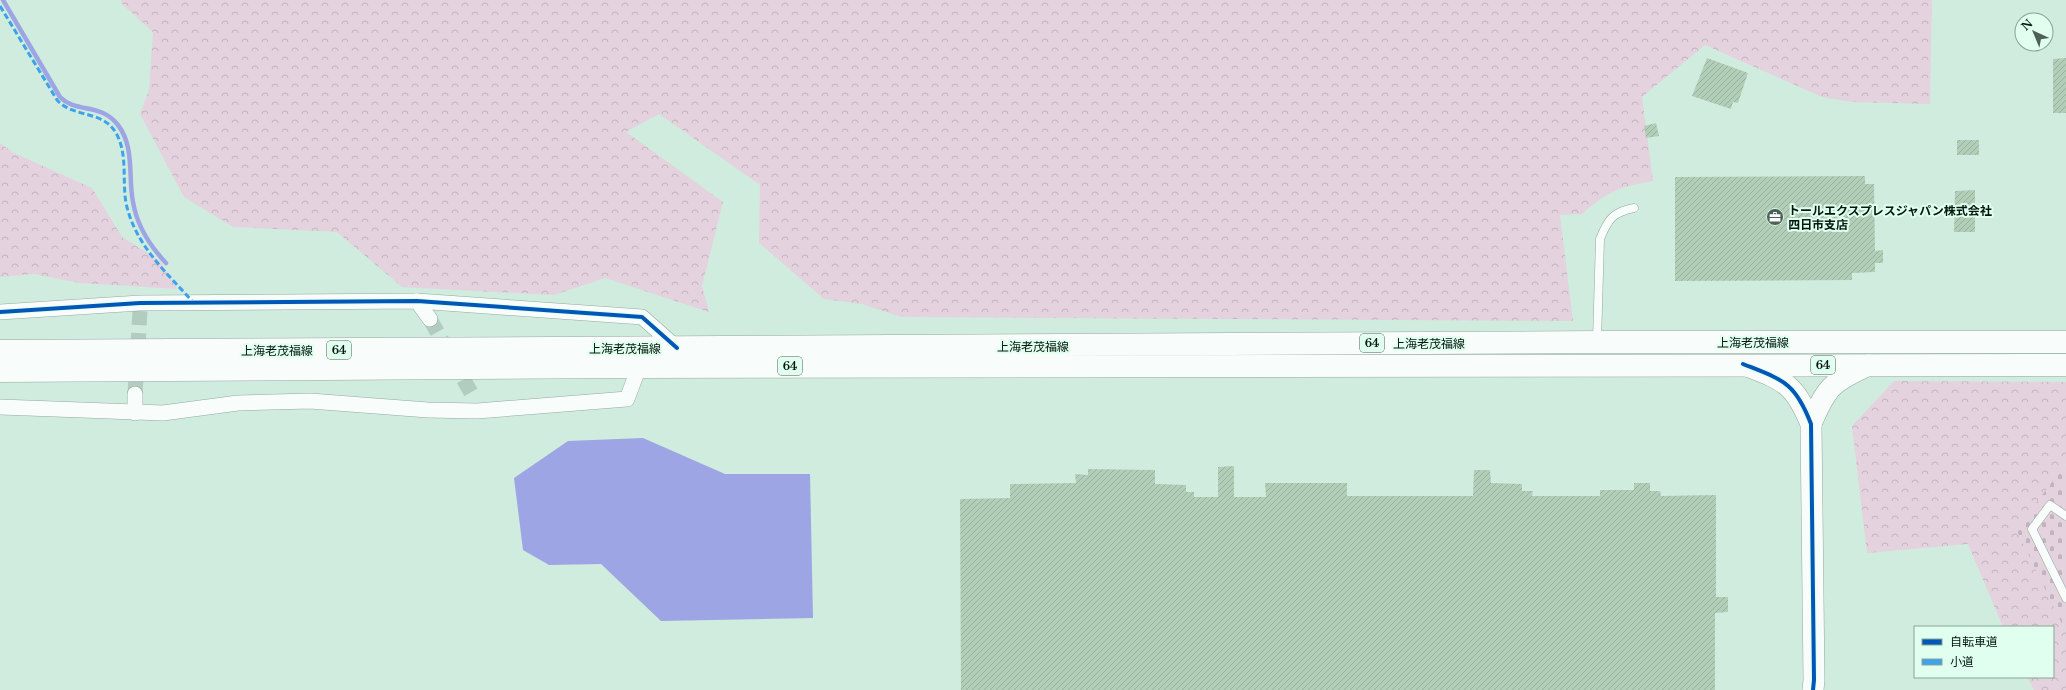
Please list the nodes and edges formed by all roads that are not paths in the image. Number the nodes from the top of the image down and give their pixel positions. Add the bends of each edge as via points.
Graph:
1 (1634, 208) dead end
2 (418, 300) junction
3 (0, 312) edge
4 (430, 319) tunnel mouth
5 (1597, 342) junction
6 (2066, 342) edge
7 (677, 348) junction
8 (0, 351) edge
9 (1743, 364) junction
10 (1869, 365) junction
11 (2066, 365) edge
12 (639, 367) junction
13 (0, 371) edge
14 (135, 394) tunnel mouth
15 (0, 407) edge
16 (135, 413) junction
17 (1811, 424) junction
18 (2066, 516) edge
19 (2066, 598) edge
20 (1813, 690) edge

1 - 5 lane via 1619,211 1606,223 1600,238
2 - 3 street
2 - 4 street
2 - 7 street via 642,317
5 - 6 main road, 上海老茂福線 / 64
5 - 7 main road, 上海老茂福線 / 64
7 - 8 main road, 上海老茂福線 / 64
9 - 10 main road, 上海老茂福線 / 64
9 - 12 main road, 上海老茂福線 / 64
9 - 17 street via 1791,387 1799,397
10 - 11 main road, 上海老茂福線 / 64
10 - 17 street via 1845,376 1827,391
12 - 13 main road, 上海老茂福線 / 64
12 - 16 street, 上海老茂福線 via 627,399 475,404 428,410 310,401 238,403
14 - 16 street
15 - 16 street, 上海老茂福線
17 - 20 street
18 - 19 lane via 2050,505 2032,529

